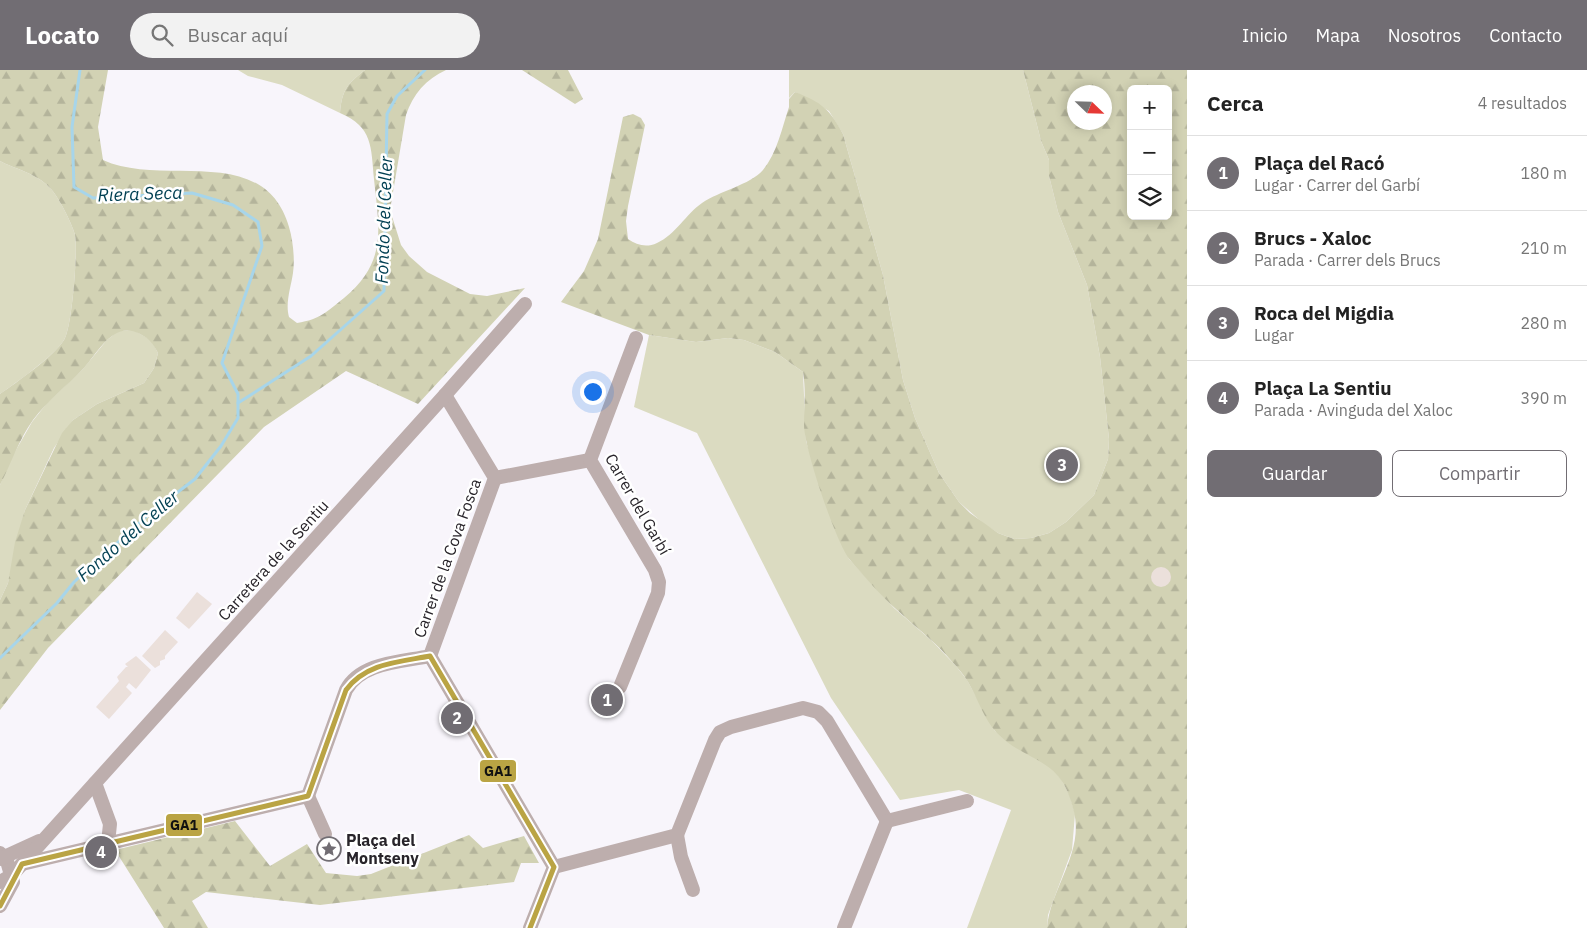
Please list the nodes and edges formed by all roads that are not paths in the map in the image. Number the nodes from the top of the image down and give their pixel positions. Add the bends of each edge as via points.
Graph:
1 (525, 304) dead end
2 (636, 338) dead end
3 (445, 395) junction
4 (590, 460) junction
5 (496, 478) junction
6 (430, 656) junction
7 (620, 687) dead end
8 (95, 783) junction
9 (308, 796) junction
10 (967, 801) dead end
11 (887, 821) junction
12 (110, 824) junction
13 (326, 834) dead end
14 (677, 835) junction
15 (134, 836) junction
16 (45, 839) junction
17 (108, 843) junction
18 (1, 856) edge
19 (44, 860) junction
20 (22, 864) junction
21 (554, 867) junction
22 (8, 880) edge
23 (693, 890) dead end
24 (0, 906) edge
25 (530, 928) edge
26 (844, 928) edge

1 - 3 street, Carretera de la Sentiu
2 - 4 street, Carrer del Garbí
3 - 5 street, Carrer de la Cova Fosca
3 - 8 street, Carretera de la Sentiu
4 - 5 street
4 - 7 street, Carrer del Garbí via 659,582 656,598
5 - 6 street, Carrer de la Cova Fosca
6 - 9 street via 371,668 356,676 346,690
6 - 21 street
8 - 12 street
8 - 16 street, Carretera de la Sentiu
9 - 13 street
9 - 15 street
10 - 11 street
11 - 14 street via 827,721 818,712 803,708 720,732
11 - 26 street
12 - 15 street
12 - 17 street
14 - 21 street
14 - 23 street
15 - 17 street
16 - 18 street
16 - 20 street, Carretera de la Sentiu
17 - 19 street
18 - 22 street
19 - 20 street
19 - 22 street
20 - 22 street, Carretera de la Sentiu
21 - 25 street
22 - 24 street

